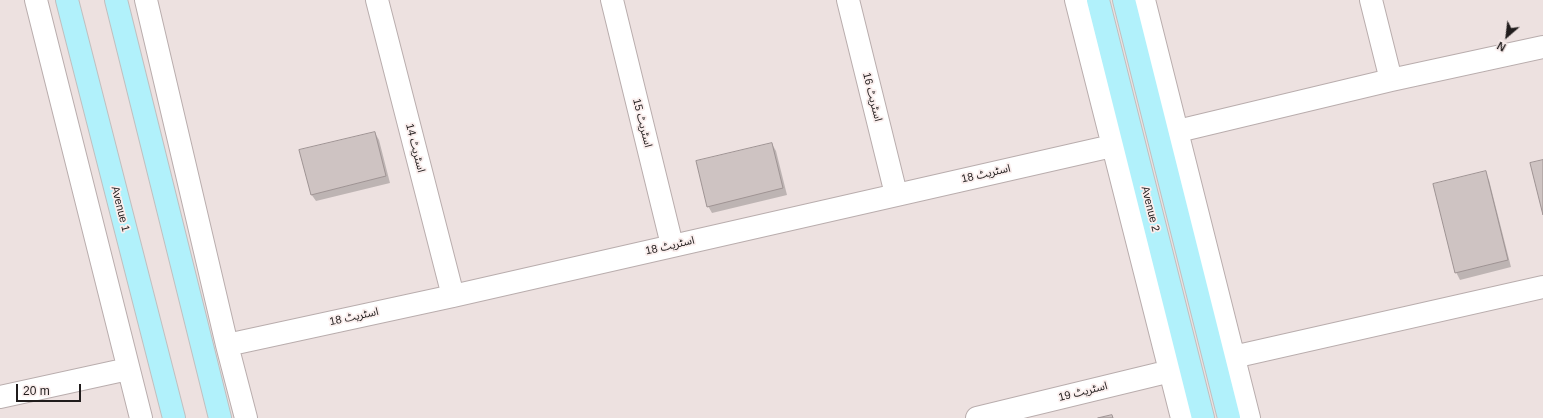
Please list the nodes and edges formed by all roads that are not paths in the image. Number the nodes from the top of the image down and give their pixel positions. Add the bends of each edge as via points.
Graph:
1 (36, 0) edge
2 (67, 0) edge
3 (116, 0) edge
4 (146, 0) edge
5 (377, 0) edge
6 (612, 0) edge
7 (848, 0) edge
8 (1076, 0) edge
9 (1098, 0) edge
10 (1124, 0) edge
11 (1144, 0) edge
12 (1371, 0) edge
13 (1543, 47) edge
14 (1391, 80) junction
15 (1178, 131) junction
16 (1112, 146) junction
17 (896, 194) junction
18 (672, 246) junction
19 (1543, 287) edge
20 (453, 296) junction
21 (227, 345) junction
22 (1224, 359) junction
23 (1190, 366) junction
24 (128, 369) junction
25 (1169, 371) junction
26 (0, 397) edge
27 (141, 418) edge
28 (174, 418) edge
29 (220, 418) edge
30 (246, 418) edge
31 (977, 418) edge
32 (1182, 418) edge
33 (1203, 418) edge
34 (1229, 418) edge
35 (1249, 418) edge

1 - 24 street
2 - 28 main road, Avenue 1
3 - 29 main road
4 - 21 street
5 - 20 street, اسٹریٹ 14
6 - 18 street, اسٹریٹ 15
7 - 17 street, اسٹریٹ 16
8 - 16 street
9 - 23 main road, Avenue 2
10 - 22 main road
11 - 15 street
12 - 14 street
13 - 14 street
14 - 15 street
15 - 22 street
16 - 17 street, اسٹریٹ 18
16 - 25 street
17 - 18 street, اسٹریٹ 18
18 - 20 street, اسٹریٹ 18
19 - 22 street
20 - 21 street, اسٹریٹ 18
21 - 30 street
22 - 34 main road
22 - 35 street
23 - 25 street, اسٹریٹ 19
23 - 33 main road, Avenue 2
24 - 26 street
24 - 27 street
25 - 31 street, اسٹریٹ 19
25 - 32 street

